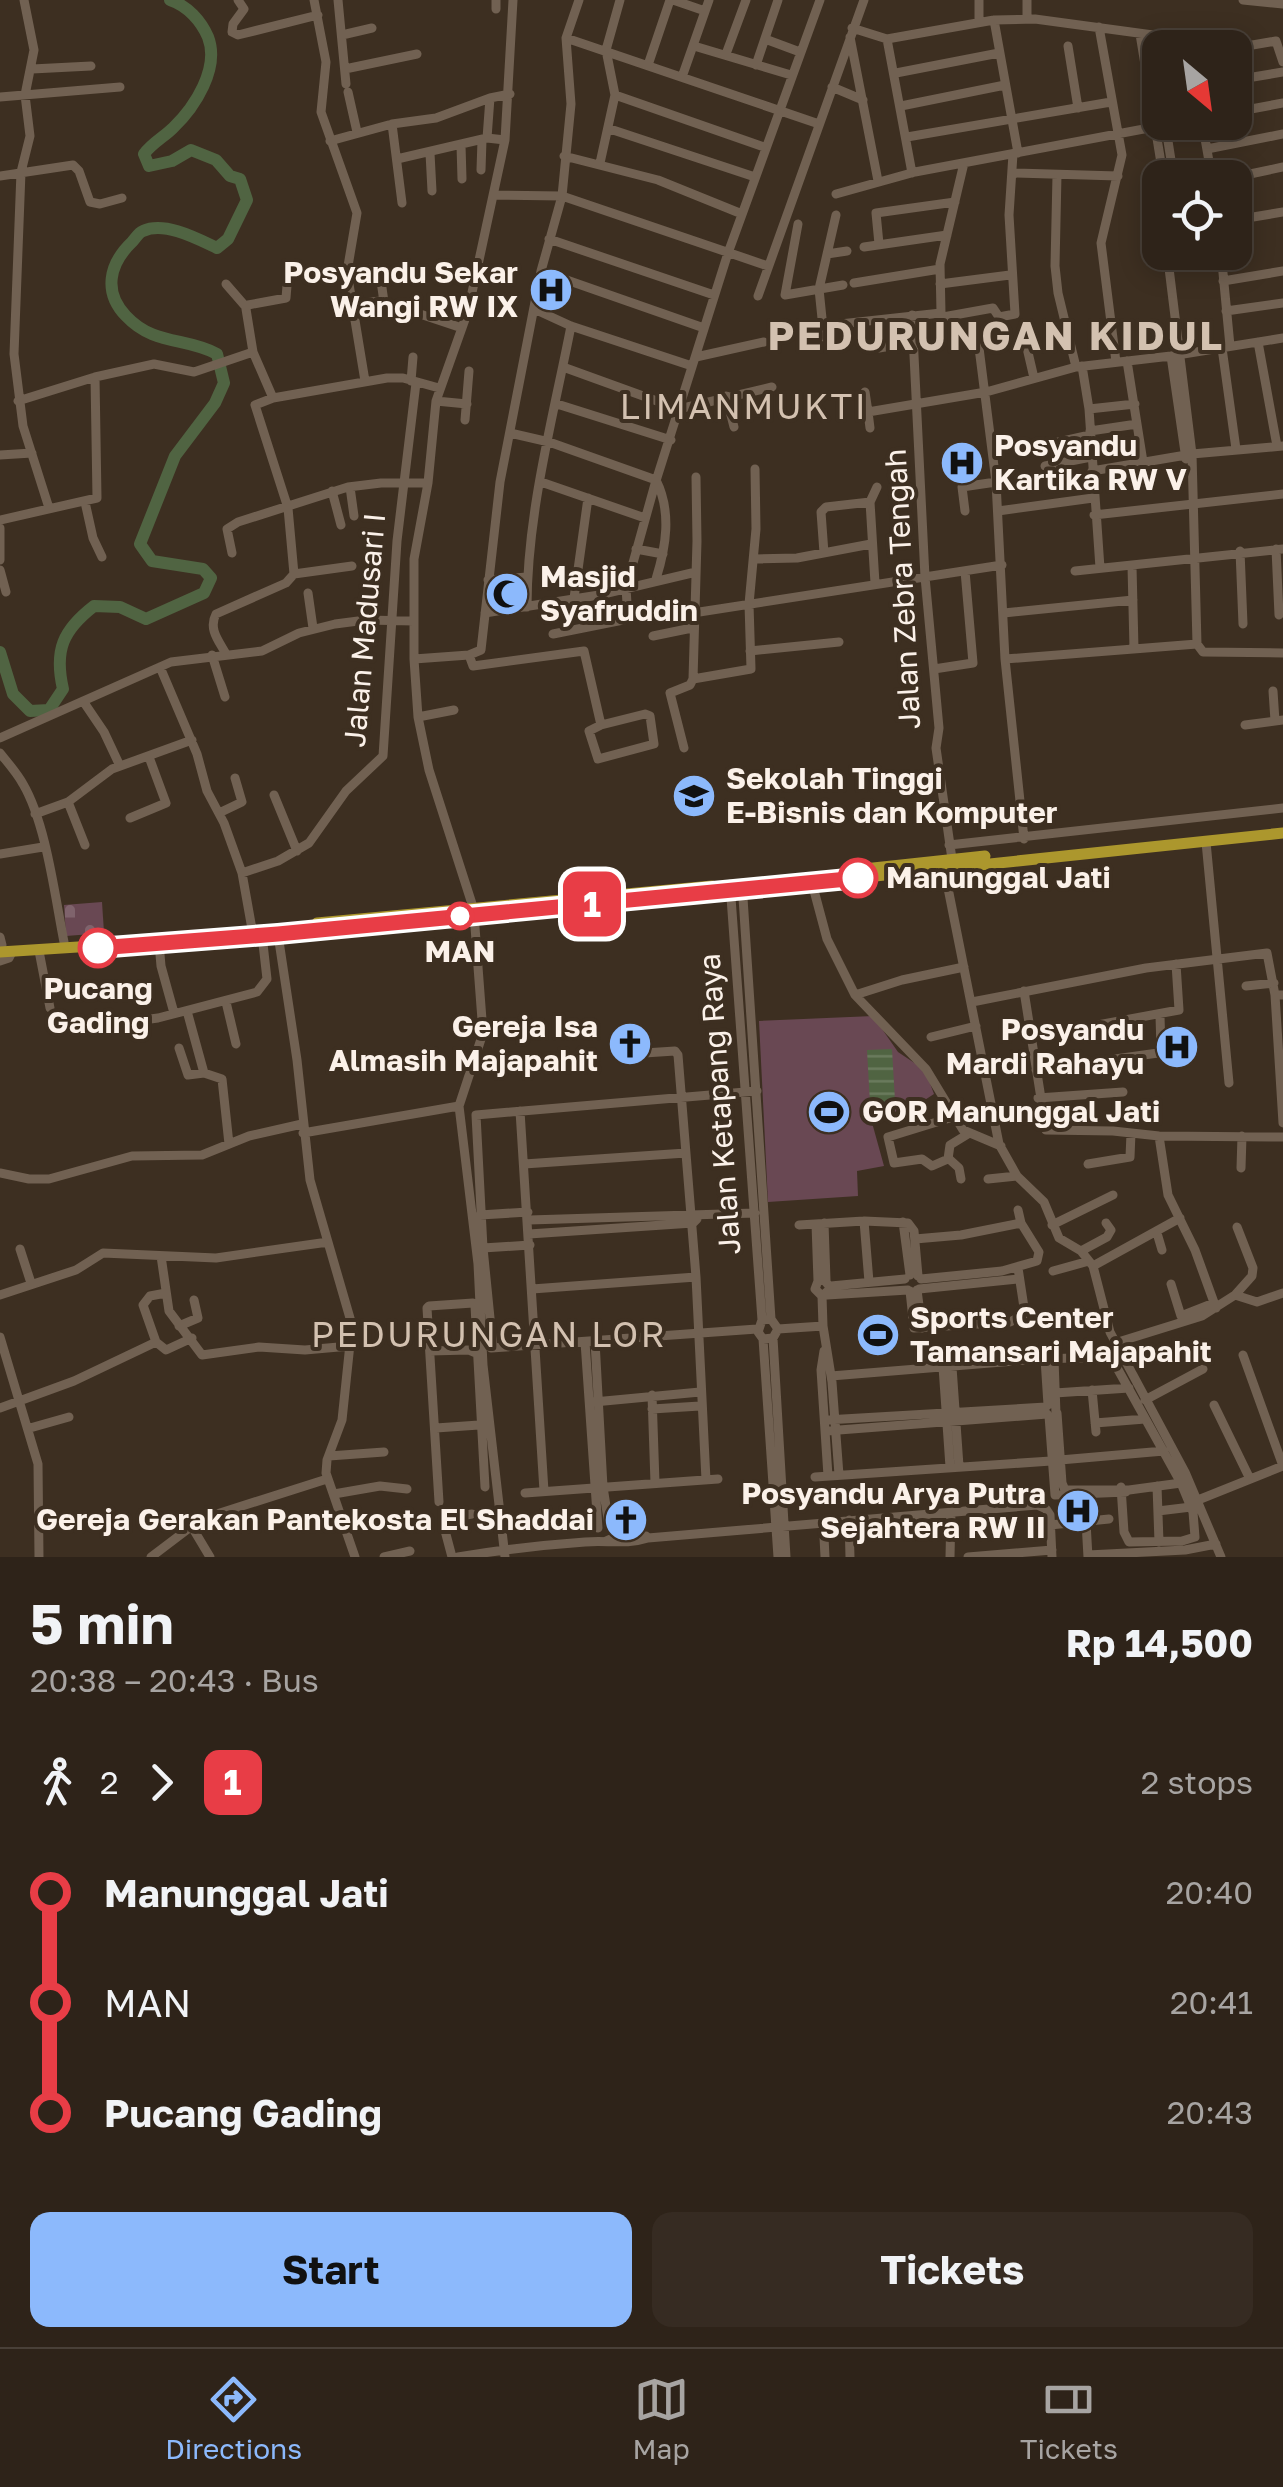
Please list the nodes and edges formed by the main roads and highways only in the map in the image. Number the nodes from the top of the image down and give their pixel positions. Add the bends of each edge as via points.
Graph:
1 (1283, 830) edge
2 (948, 864) junction
3 (736, 887) junction
4 (257, 932) junction
5 (3, 946) edge

1 - 2 main road
1 - 2 main road
2 - 3 main road
2 - 3 main road
3 - 4 main road
4 - 5 main road
4 - 5 main road via 39,950

